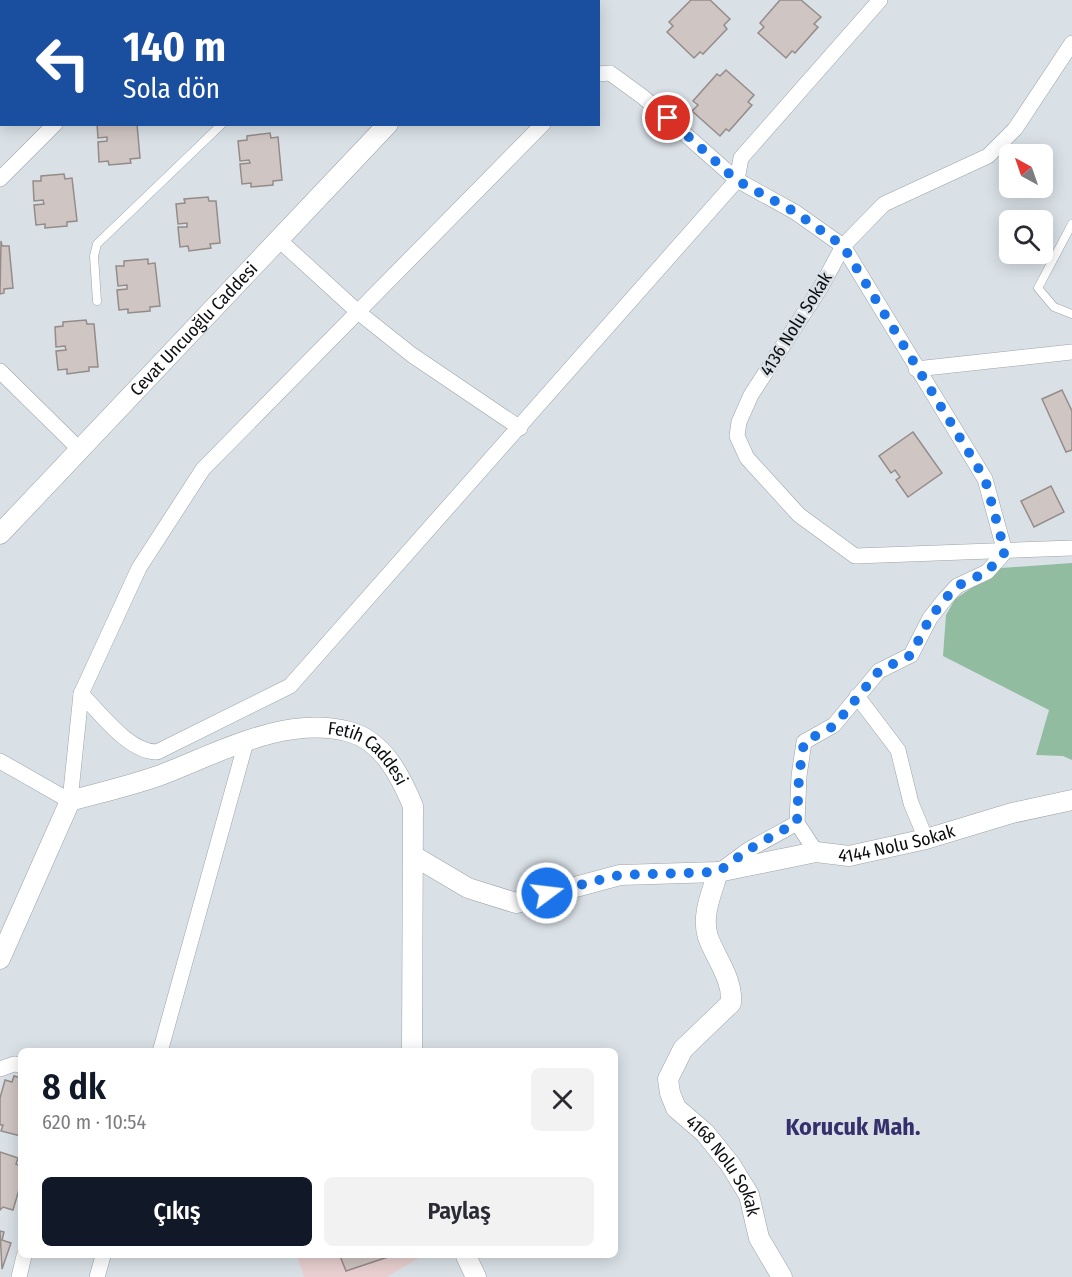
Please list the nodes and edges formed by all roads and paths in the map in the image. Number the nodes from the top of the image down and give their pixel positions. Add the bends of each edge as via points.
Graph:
1 (879, 0) edge
2 (1072, 43) edge
3 (1068, 60) edge
4 (600, 74) edge
5 (53, 126) edge
6 (220, 126) edge
7 (386, 126) edge
8 (541, 126) edge
9 (0, 179) edge
10 (736, 180) junction
11 (1072, 224) edge
12 (278, 239) junction
13 (843, 246) junction
14 (97, 301) dead end
15 (358, 312) junction
16 (1072, 314) edge
17 (1072, 352) edge
18 (916, 369) junction
19 (0, 371) edge
20 (520, 428) junction
21 (80, 449) junction
22 (0, 534) edge
23 (1072, 548) edge
24 (1005, 552) junction
25 (81, 694) junction
26 (857, 696) junction
27 (246, 742) junction
28 (0, 761) edge
29 (1072, 800) edge
30 (70, 801) junction
31 (797, 822) junction
32 (926, 840) junction
33 (816, 852) junction
34 (414, 856) junction
35 (718, 872) junction
36 (0, 955) edge
37 (161, 1048) edge
38 (412, 1048) edge
39 (18, 1065) edge
40 (0, 1069) edge
41 (24, 1258) edge
42 (103, 1258) edge
43 (467, 1258) edge
44 (19, 1277) edge
45 (98, 1277) edge
46 (476, 1277) edge
47 (782, 1277) edge

1 - 10 street via 741,158
2 - 3 street, 4136 Nolu Sokak
3 - 13 street, 4136 Nolu Sokak via 1015,129 988,156 884,204
4 - 10 street via 610,73 643,97
5 - 9 street
6 - 14 lane via 97,244
7 - 12 street, Cevat Uncuoğlu Caddesi
8 - 15 street
10 - 13 street via 795,212
10 - 20 street
11 - 16 lane via 1038,288 1054,307
12 - 15 street
12 - 21 street, Cevat Uncuoğlu Caddesi
13 - 18 street
13 - 24 street, 4136 Nolu Sokak via 751,395 737,436 747,458 799,515 855,556
15 - 20 street via 412,355
15 - 25 street via 203,469 139,568
17 - 18 street
18 - 24 street via 985,479
19 - 21 street
20 - 25 street via 290,686 157,752 146,752 125,738
21 - 22 street, Cevat Uncuoğlu Caddesi
23 - 24 street
24 - 26 street via 987,572 957,586 930,618 911,655 879,671
25 - 30 street
26 - 31 street via 834,726 804,742
26 - 32 street via 898,750 911,803
27 - 30 street, Fetih Caddesi via 155,777
27 - 34 street, Fetih Caddesi via 302,727 351,732 378,749 400,774 413,806
27 - 37 street
28 - 30 street
29 - 32 street, 4144 Nolu Sokak via 1012,813
30 - 36 street
31 - 33 street
31 - 35 street
32 - 33 street, 4144 Nolu Sokak via 849,856
33 - 35 street, 4144 Nolu Sokak
34 - 35 street, 4144 Nolu Sokak via 468,888 516,903 620,875
34 - 38 street, Fetih Caddesi
35 - 47 street, 4168 Nolu Sokak via 707,909 707,935 724,971 731,1003 683,1049 668,1079 676,1108 705,1133 749,1195 759,1238
39 - 40 street
41 - 44 street
42 - 45 street
43 - 46 street

